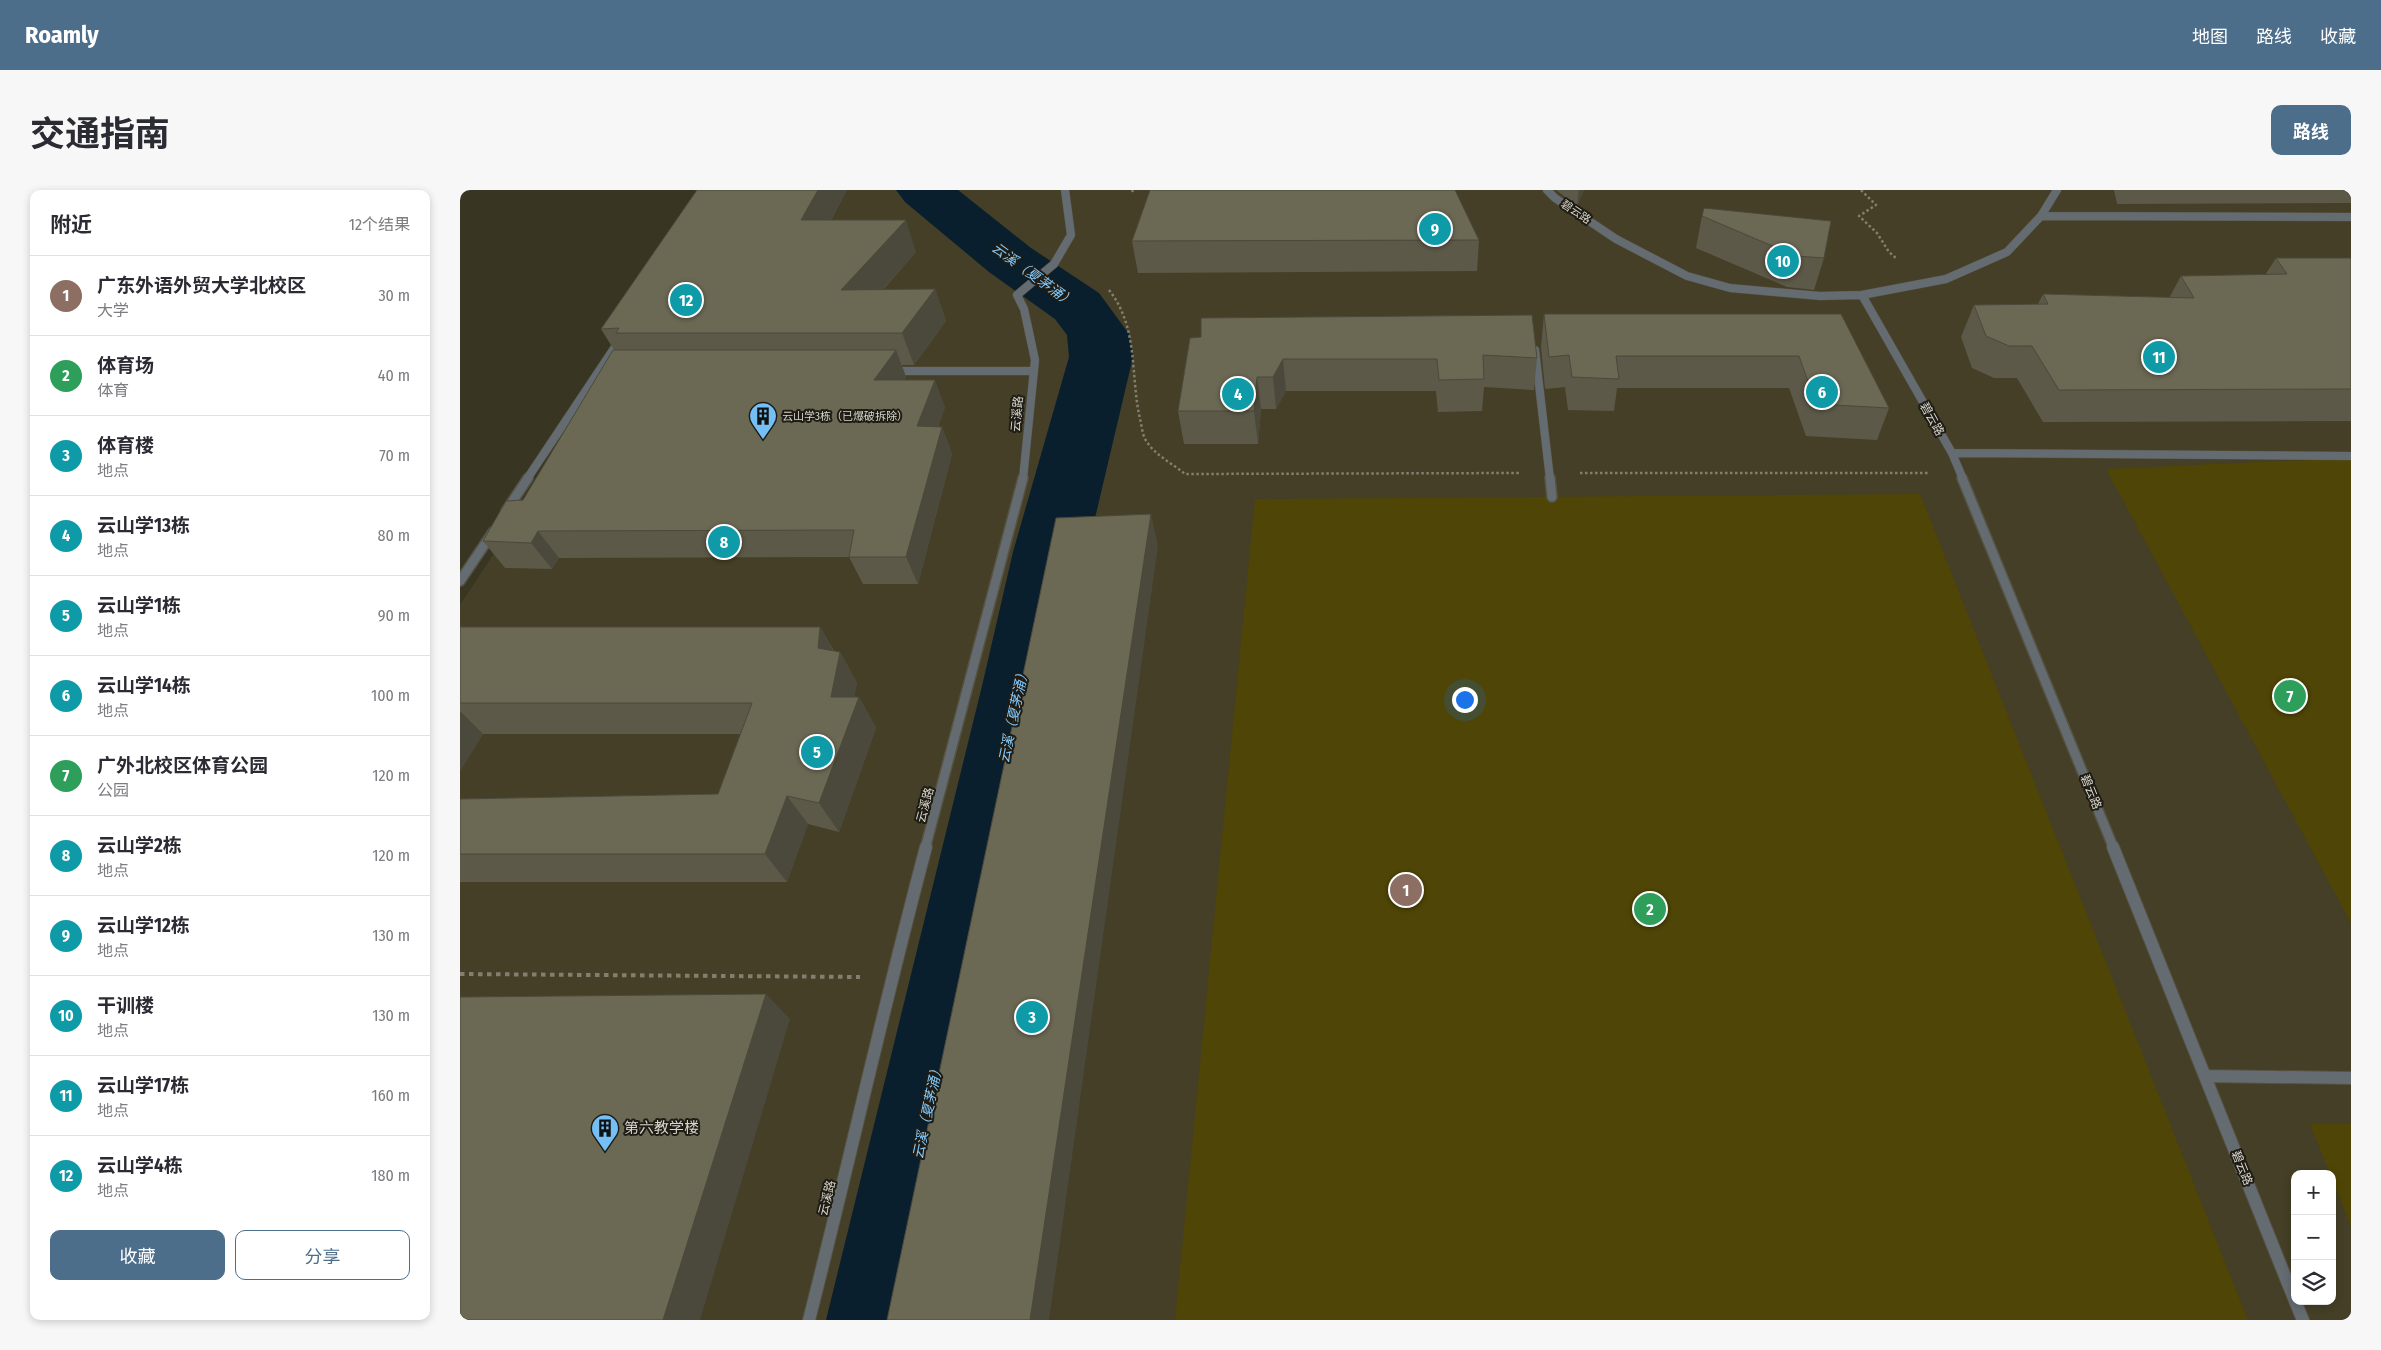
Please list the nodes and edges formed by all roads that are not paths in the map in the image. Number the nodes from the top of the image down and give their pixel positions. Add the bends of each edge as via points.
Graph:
1 (1065, 190) edge
2 (1547, 190) edge
3 (2057, 190) edge
4 (2040, 216) junction
5 (2351, 216) edge
6 (1862, 294) junction
7 (626, 330) edge
8 (1534, 339) edge
9 (599, 371) junction
10 (609, 371) edge
11 (885, 371) edge
12 (1034, 371) junction
13 (1952, 454) junction
14 (2351, 456) edge
15 (1552, 497) dead end
16 (503, 516) edge
17 (497, 524) edge
18 (460, 581) edge
19 (2205, 1076) junction
20 (2351, 1078) edge
21 (2291, 1291) edge
22 (2296, 1305) edge
23 (809, 1320) edge
24 (2302, 1320) edge

1 - 12 lane, 云溪路 via 1071,235 1054,264 1017,296 1024,309 1035,360
2 - 6 lane, 碧云路 via 1616,239 1687,276 1730,288 1820,296
3 - 4 lane, 碧云路
4 - 5 lane
4 - 6 lane, 碧云路 via 2007,252 1946,279
6 - 13 lane, 碧云路
7 - 9 lane
8 - 15 lane
9 - 10 lane
9 - 16 lane
11 - 12 lane
12 - 23 lane, 云溪路 via 1023,481 890,978 856,1134
13 - 14 lane
13 - 19 lane, 碧云路
17 - 18 lane
19 - 20 lane
19 - 21 lane, 碧云路
22 - 24 lane, 碧云路

